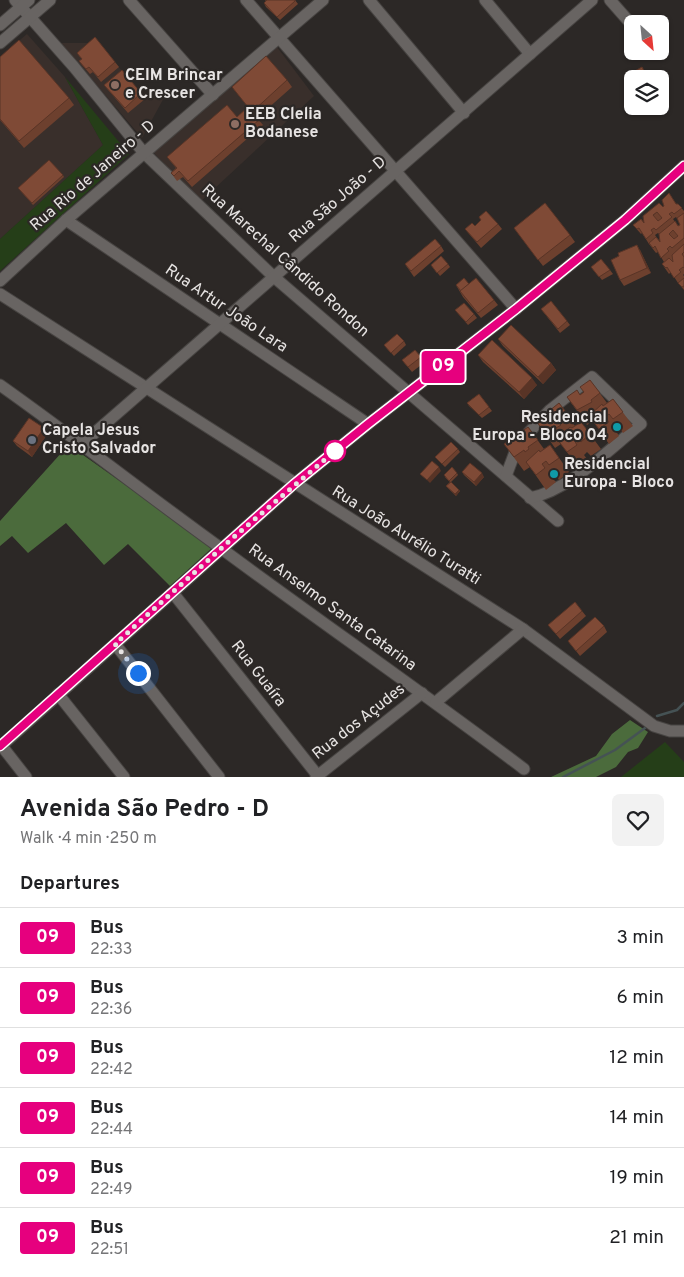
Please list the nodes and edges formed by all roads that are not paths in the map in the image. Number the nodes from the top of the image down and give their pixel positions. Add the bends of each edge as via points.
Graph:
1 (50, 0) edge
2 (129, 0) edge
3 (246, 0) edge
4 (323, 0) edge
5 (369, 0) edge
6 (485, 0) edge
7 (592, 0) edge
8 (610, 0) edge
9 (22, 2) edge
10 (624, 16) edge
11 (30, 17) junction
12 (0, 25) edge
13 (278, 37) junction
14 (0, 43) edge
15 (530, 54) junction
16 (213, 95) junction
17 (464, 113) junction
18 (144, 153) junction
19 (684, 166) edge
20 (395, 172) junction
21 (66, 220) junction
22 (274, 277) junction
23 (0, 281) edge
24 (0, 294) edge
25 (516, 309) junction
26 (220, 324) junction
27 (0, 385) edge
28 (146, 387) junction
29 (408, 394) junction
30 (368, 424) junction
31 (83, 443) junction
32 (506, 476) junction
33 (294, 484) junction
34 (530, 498) junction
35 (558, 521) dead end
36 (221, 549) junction
37 (172, 593) junction
38 (523, 629) junction
39 (115, 644) junction
40 (422, 693) junction
41 (58, 694) junction
42 (436, 702) junction
43 (684, 731) edge
44 (1, 746) edge
45 (524, 769) dead end
46 (317, 776) edge
47 (26, 777) edge
48 (124, 777) edge
49 (219, 777) edge

1 - 11 street
2 - 16 street
3 - 13 street
4 - 13 street, Rua Rio de Janeiro - D
5 - 17 street
6 - 15 street
7 - 15 street, Rua São João - D
8 - 10 street
9 - 11 street, Rua Marechal Cândido Rondon
9 - 12 street
11 - 14 street
11 - 18 street, Rua Marechal Cândido Rondon
13 - 16 street, Rua Rio de Janeiro - D
13 - 20 street
15 - 17 street, Rua São João - D
16 - 18 street, Rua Rio de Janeiro - D
17 - 20 street, Rua São João - D
18 - 21 street, Rua Rio de Janeiro - D
18 - 22 street, Rua Marechal Cândido Rondon
19 - 25 street via 625,220
20 - 22 street, Rua São João - D
20 - 25 street
21 - 23 street, Rua Rio de Janeiro - D
21 - 26 street, Rua Artur João Lara
22 - 26 street, Rua São João - D
22 - 29 street, Rua Marechal Cândido Rondon
24 - 28 street, Rua João Aurélio Turatti
25 - 29 street
26 - 28 street, Rua São João - D
26 - 30 street, Rua Artur João Lara
27 - 31 street, Rua Anselmo Santa Catarina
28 - 31 street, Rua São João - D
28 - 33 street, Rua João Aurélio Turatti
29 - 30 street
29 - 32 street, Rua Marechal Cândido Rondon
30 - 33 street
31 - 36 street, Rua Anselmo Santa Catarina
32 - 34 street, Rua Marechal Cândido Rondon
32 - 34 street via 518,444 550,410 592,377 641,424 564,484 544,495
33 - 36 street
33 - 38 street, Rua João Aurélio Turatti
34 - 35 street, Rua Marechal Cândido Rondon
36 - 37 street
36 - 40 street, Rua Anselmo Santa Catarina
37 - 39 street
37 - 46 street, Rua Guaíra
38 - 42 street
38 - 43 street, Rua João Aurélio Turatti via 654,726
39 - 41 street
39 - 49 street
40 - 42 street, Rua Anselmo Santa Catarina
40 - 46 street, Rua dos Açudes
41 - 44 street
41 - 48 street
42 - 45 street, Rua Anselmo Santa Catarina
44 - 47 street

